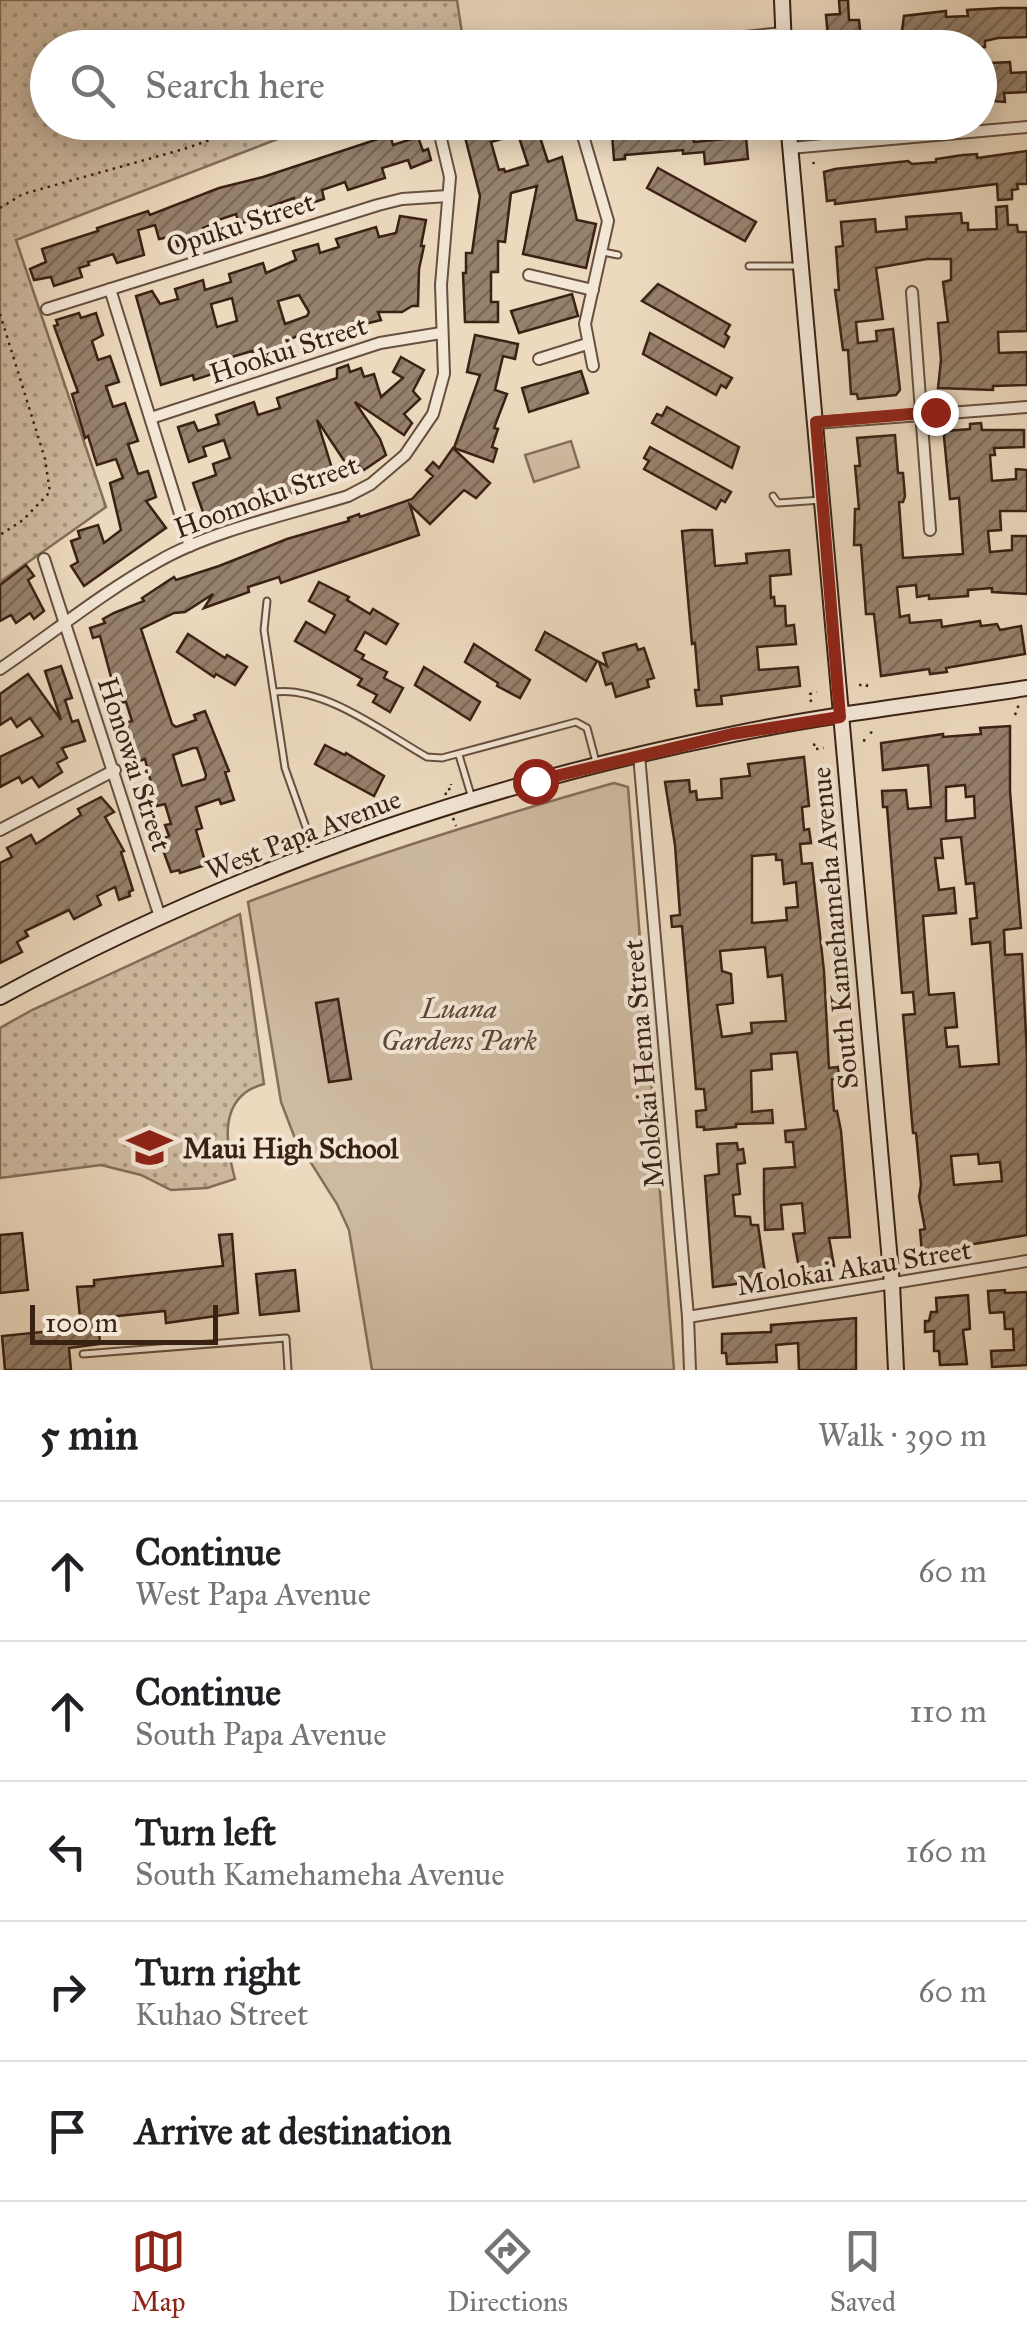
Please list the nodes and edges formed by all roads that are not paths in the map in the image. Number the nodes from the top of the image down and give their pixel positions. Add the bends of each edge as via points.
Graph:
1 (782, 0) edge
2 (784, 30) edge
3 (1027, 126) edge
4 (997, 129) edge
5 (442, 140) edge
6 (584, 140) edge
7 (789, 140) edge
8 (876, 140) edge
9 (790, 148) junction
10 (448, 196) junction
11 (603, 252) junction
12 (618, 255) dead end
13 (749, 266) dead end
14 (802, 266) junction
15 (529, 276) dead end
16 (110, 289) junction
17 (593, 290) junction
18 (912, 292) dead end
19 (47, 309) dead end
20 (441, 332) junction
21 (587, 344) junction
22 (539, 359) dead end
23 (593, 366) dead end
24 (1027, 407) edge
25 (920, 412) junction
26 (150, 418) junction
27 (816, 422) junction
28 (773, 496) dead end
29 (822, 500) junction
30 (930, 530) dead end
31 (190, 546) junction
32 (44, 559) dead end
33 (267, 601) dead end
34 (65, 624) junction
35 (0, 669) edge
36 (1027, 688) edge
37 (274, 692) junction
38 (840, 717) junction
39 (459, 755) junction
40 (639, 755) junction
41 (596, 765) junction
42 (115, 770) junction
43 (472, 799) junction
44 (0, 830) edge
45 (315, 853) junction
46 (160, 917) junction
47 (0, 998) edge
48 (1027, 1262) edge
49 (892, 1284) junction
50 (688, 1318) junction
51 (83, 1354) dead end
52 (288, 1370) edge
53 (690, 1370) edge
54 (896, 1370) edge

1 - 2 street
3 - 4 street
5 - 10 street, Hoomoku Street
6 - 11 street via 608,221
7 - 9 street, South Kamehameha Avenue
8 - 9 street
9 - 14 street, South Kamehameha Avenue
10 - 16 street, Opuku Street via 378,205
10 - 20 street, Hoomoku Street
11 - 12 lane
11 - 17 street
13 - 14 lane
14 - 27 street, South Kamehameha Avenue
15 - 17 street
16 - 19 street, Opuku Street
16 - 26 street
17 - 21 street
18 - 25 street
20 - 26 street, Hookui Street via 334,356
20 - 31 street, Hoomoku Street via 444,374 433,414 405,456 348,496
21 - 22 street
21 - 23 street
24 - 25 street
25 - 27 street
25 - 30 street
26 - 31 street
27 - 29 street, South Kamehameha Avenue
28 - 29 lane via 784,504
29 - 38 street, South Kamehameha Avenue
31 - 34 street, Hoomoku Street
32 - 34 street, Honowai Street
33 - 37 lane via 264,630
34 - 35 street, Hoomoku Street
34 - 42 street, Honowai Street
36 - 38 street, West Papa Avenue
37 - 39 lane via 316,695 427,757
37 - 45 lane via 285,768
38 - 40 street, West Papa Avenue
38 - 49 street, South Kamehameha Avenue
39 - 41 lane via 576,722 587,728
39 - 43 lane
40 - 41 street, West Papa Avenue
40 - 50 street, Molokai Hema Street
41 - 43 street, West Papa Avenue
42 - 44 street
42 - 46 street, Honowai Street
43 - 45 street, West Papa Avenue
45 - 46 street, West Papa Avenue
46 - 47 street, West Papa Avenue
48 - 49 street, Molokai Akau Street
49 - 50 street, Molokai Akau Street
49 - 54 street, South Kamehameha Avenue
50 - 53 street, Molokai Hema Street
51 - 52 lane via 286,1338

